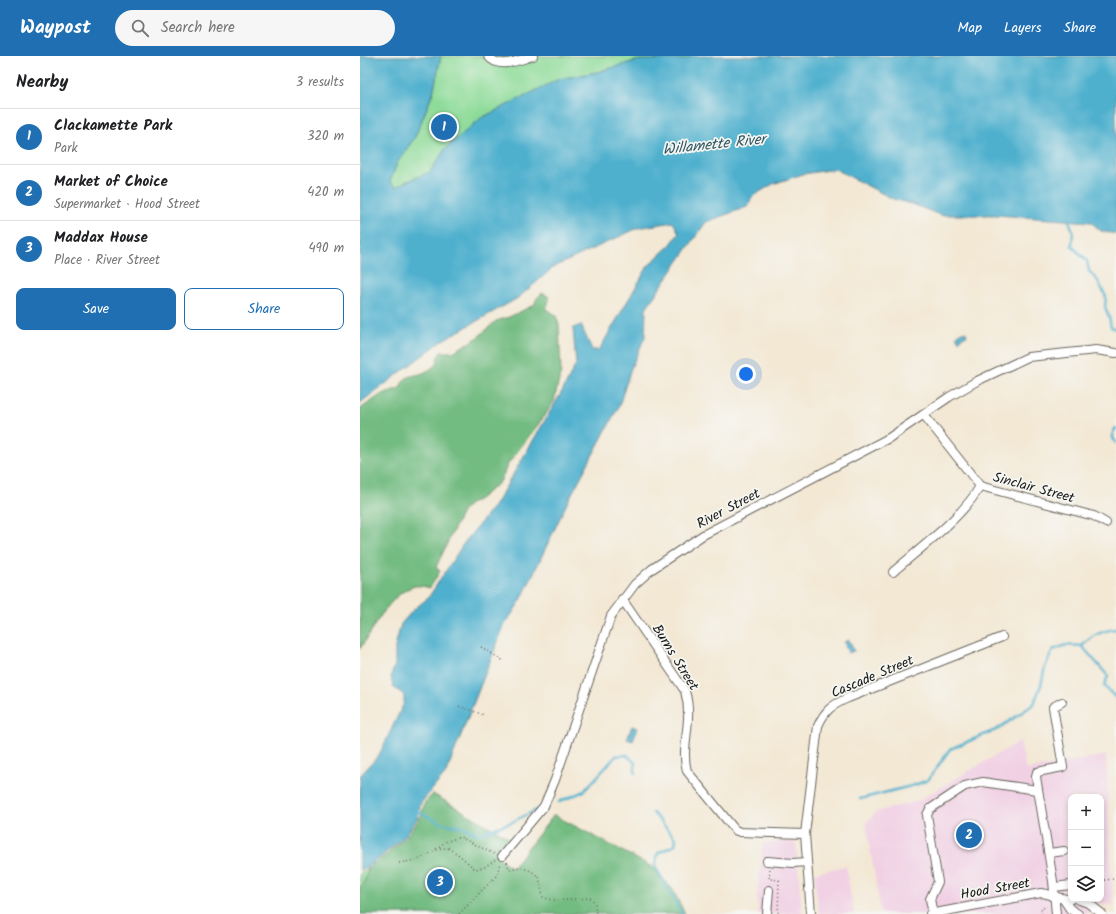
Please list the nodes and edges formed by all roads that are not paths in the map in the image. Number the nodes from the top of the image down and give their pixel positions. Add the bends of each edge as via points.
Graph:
1 (488, 56) edge
2 (532, 56) edge
3 (1116, 353) edge
4 (924, 415) junction
5 (980, 486) junction
6 (1106, 523) dead end
7 (893, 572) dead end
8 (622, 599) junction
9 (1002, 637) dead end
10 (1062, 702) dead end
11 (1038, 790) junction
12 (805, 834) junction
13 (1064, 850) dead end
14 (1049, 853) junction
15 (504, 854) road end
16 (767, 861) dead end
17 (807, 862) junction
18 (1068, 885) edge
19 (1054, 887) junction
20 (769, 890) dead end
21 (1054, 896) junction
22 (1067, 899) edge
23 (1085, 902) edge
24 (767, 914) edge
25 (811, 914) edge
26 (932, 914) edge
27 (1056, 914) edge
28 (1078, 914) edge
29 (1102, 914) edge

1 - 2 street via 496,63 502,64
3 - 4 street, River Street via 1096,350 1028,357 977,381
4 - 5 street
4 - 8 street, River Street via 848,461 704,535 652,569
5 - 6 street, Sinclair Street via 1094,516
5 - 7 street, Sinclair Street via 975,495 952,519
8 - 12 street, Burns Street via 685,691 690,717 684,762 687,772 735,830
8 - 15 street, River Street via 611,616 544,806
9 - 12 street, Cascade Street via 848,698 833,705 823,714 818,726
10 - 11 street via 1053,707 1063,767 1037,772
11 - 14 street
11 - 26 street via 983,782 965,786 930,809 927,815 938,882 930,899
12 - 17 street
13 - 14 street
14 - 19 street
16 - 17 street
17 - 25 street
18 - 19 street
19 - 21 street
20 - 24 street
21 - 22 street, Hood Street
21 - 26 street, Hood Street via 1034,894
21 - 27 street
22 - 28 street, Hood Street via 1070,909
23 - 29 street

